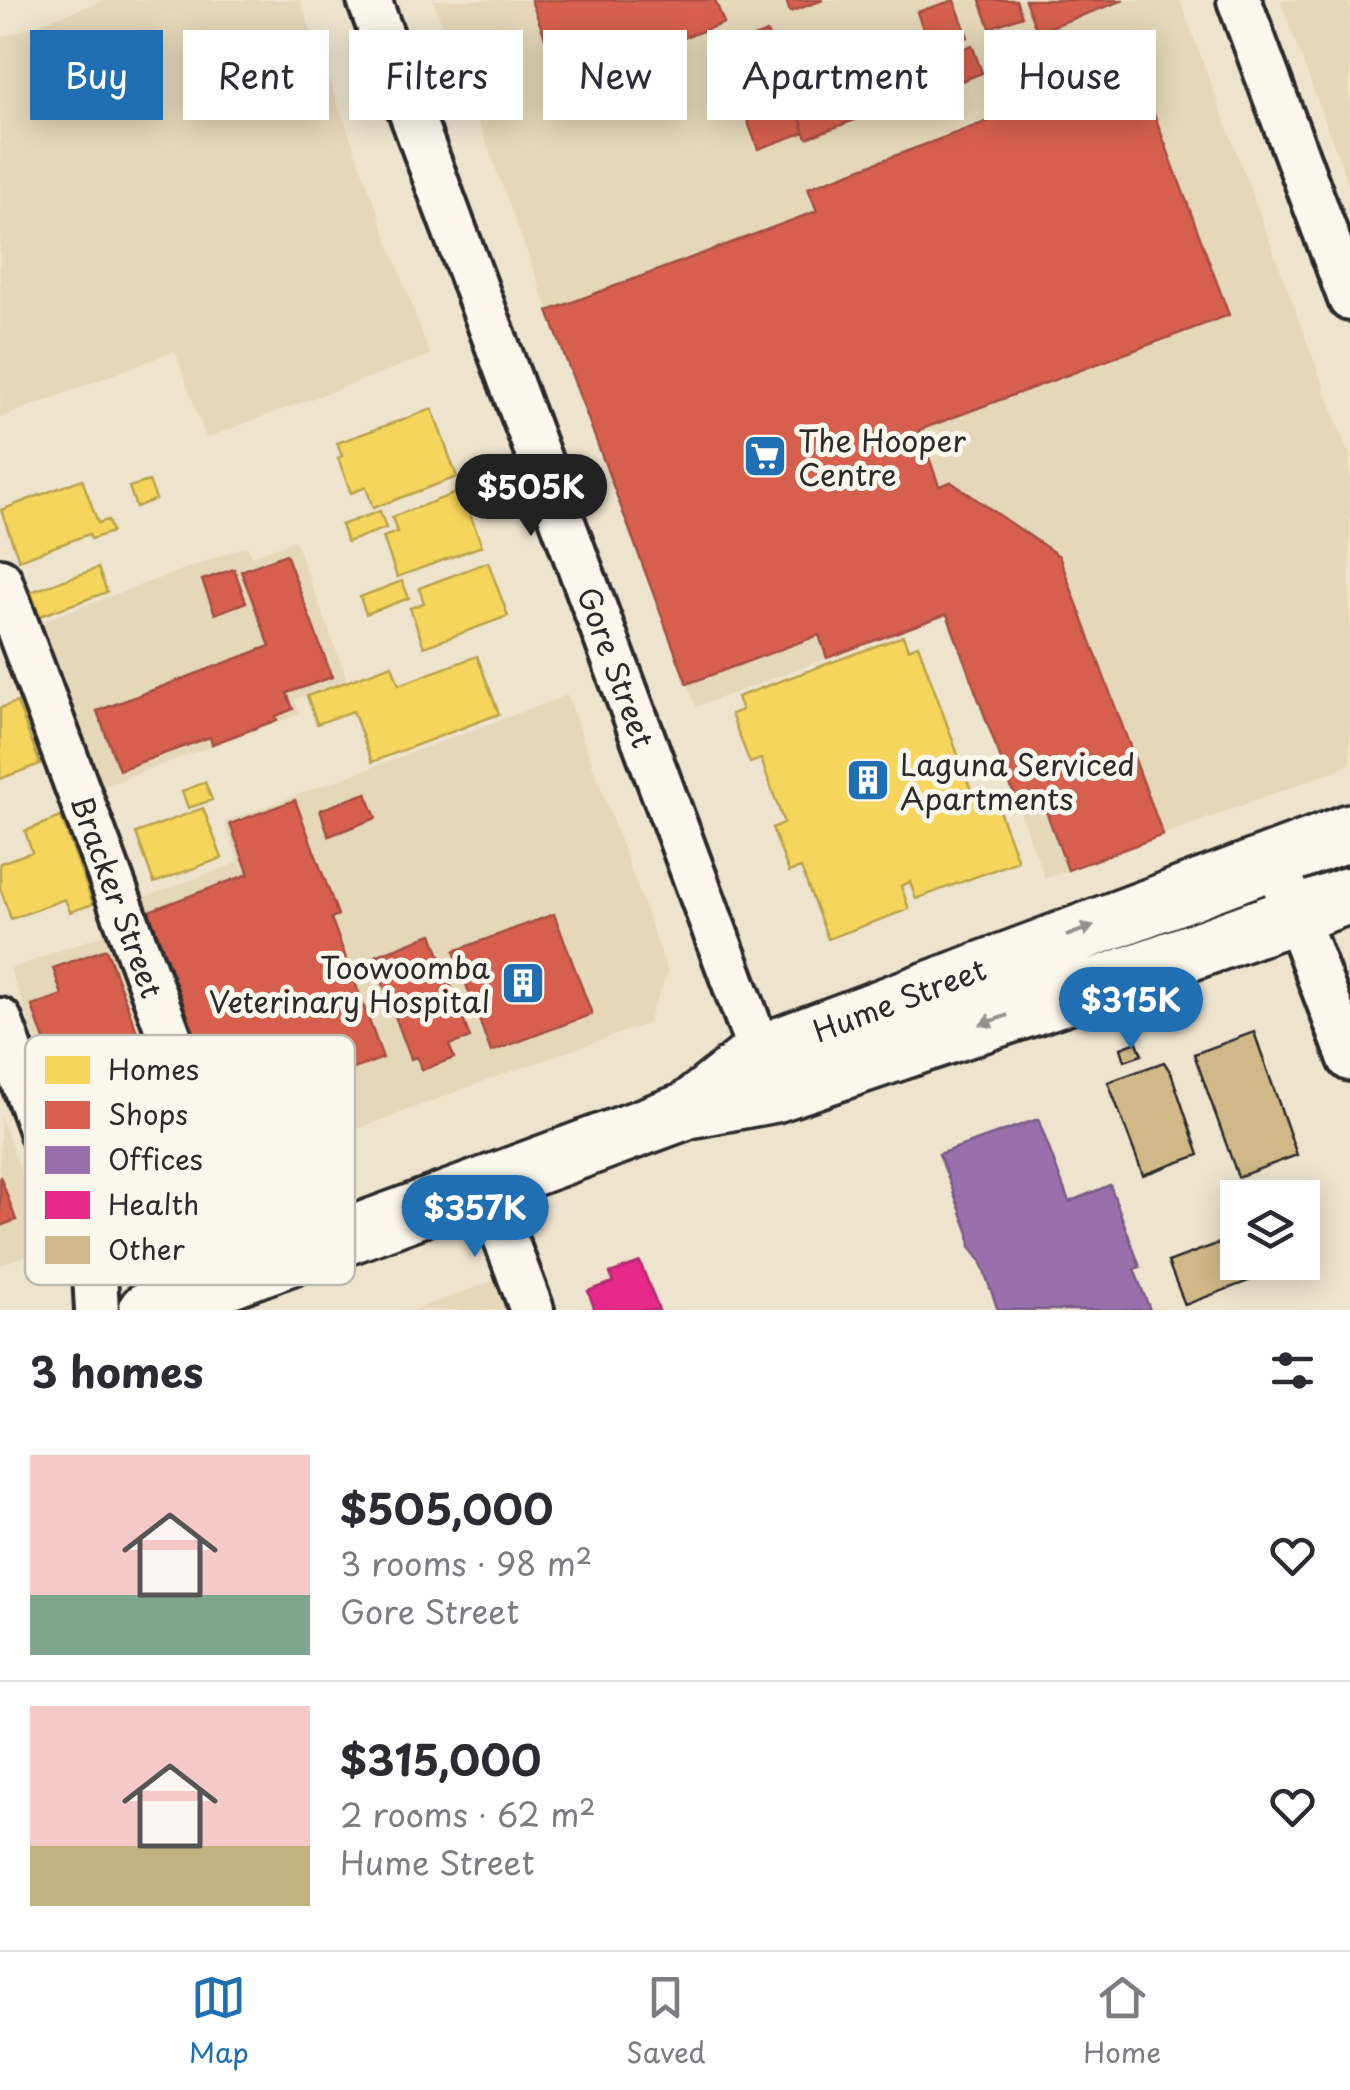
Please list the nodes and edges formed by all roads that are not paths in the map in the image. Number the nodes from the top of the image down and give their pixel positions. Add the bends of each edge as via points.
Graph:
1 (369, 0) edge
2 (1239, 0) edge
3 (1350, 299) edge
4 (0, 580) edge
5 (1350, 832) edge
6 (1274, 858) junction
7 (1350, 895) edge
8 (1296, 915) junction
9 (0, 1020) edge
10 (169, 1035) edge
11 (760, 1052) junction
12 (1350, 1060) edge
13 (25, 1087) edge
14 (689, 1110) junction
15 (486, 1184) junction
16 (355, 1232) edge
17 (96, 1285) edge
18 (212, 1285) edge
19 (97, 1310) edge
20 (148, 1310) edge
21 (532, 1310) edge

1 - 11 street, Gore Street
2 - 3 street
4 - 10 street, Bracker Street
5 - 6 highway, Hume Street
6 - 8 street
11 -> 6 highway, Hume Street
7 - 8 highway, Hume Street
8 - 12 street
8 -> 14 highway, Hume Street via 775,1094
9 - 13 street
11 - 14 highway, Hume Street
14 - 15 highway, Hume Street
15 - 16 highway, Hume Street
15 - 21 street
17 - 19 street
18 - 20 highway, Hume Street

